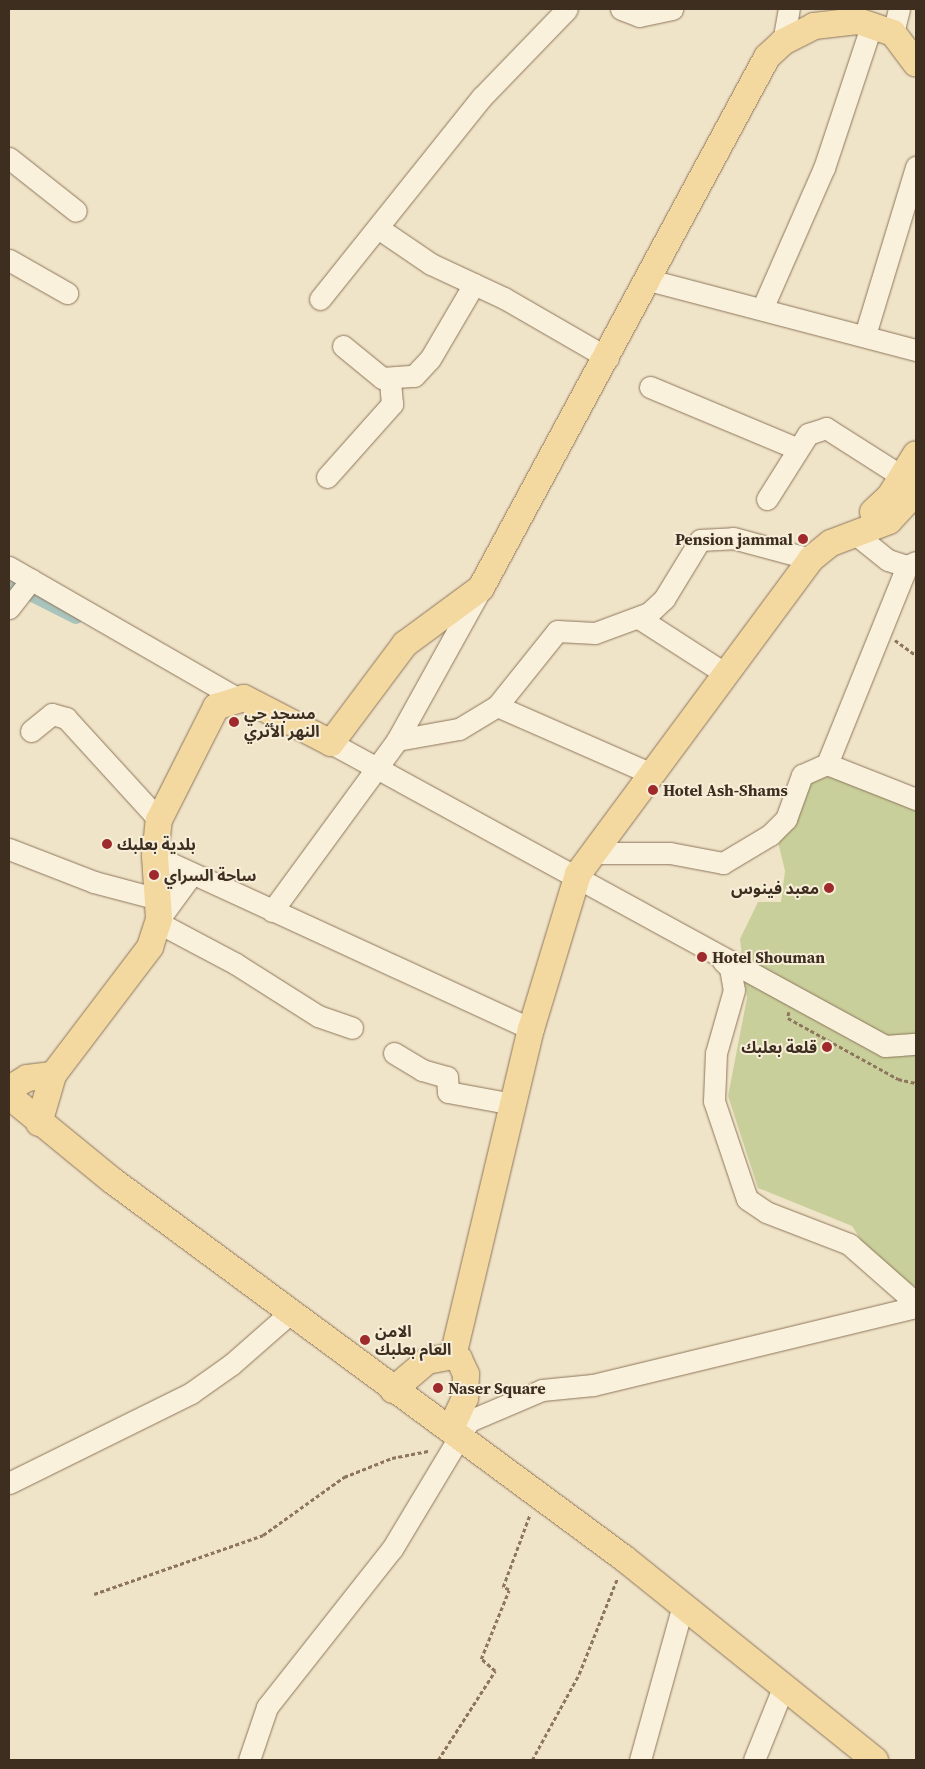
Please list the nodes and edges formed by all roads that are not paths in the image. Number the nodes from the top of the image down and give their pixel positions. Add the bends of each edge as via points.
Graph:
1 (567, 9) edge
2 (621, 9) edge
3 (672, 9) edge
4 (789, 9) edge
5 (888, 22) edge
6 (783, 42) junction
7 (916, 63) edge
8 (9, 158) edge
9 (916, 167) edge
10 (76, 211) dead end
11 (378, 228) junction
12 (9, 260) edge
13 (649, 280) junction
14 (474, 284) junction
15 (67, 293) dead end
16 (320, 299) dead end
17 (762, 309) junction
18 (865, 335) junction
19 (343, 346) dead end
20 (916, 350) edge
21 (608, 358) junction
22 (390, 380) junction
23 (650, 387) dead end
24 (798, 448) junction
25 (916, 454) edge
26 (327, 477) dead end
27 (910, 484) edge
28 (767, 499) dead end
29 (858, 536) junction
30 (811, 559) junction
31 (912, 564) edge
32 (9, 567) edge
33 (29, 584) junction
34 (481, 588) junction
35 (916, 590) edge
36 (9, 607) edge
37 (639, 618) junction
38 (726, 674) junction
39 (236, 697) junction
40 (497, 706) junction
41 (31, 731) dead end
42 (397, 740) junction
43 (332, 743) junction
44 (827, 764) junction
45 (377, 768) junction
46 (652, 774) junction
47 (916, 799) edge
48 (159, 820) junction
49 (9, 849) edge
50 (593, 854) junction
51 (155, 856) junction
52 (192, 874) junction
53 (578, 874) junction
54 (272, 910) junction
55 (159, 914) junction
56 (723, 961) junction
57 (352, 1028) dead end
58 (531, 1029) junction
59 (916, 1044) edge
60 (394, 1053) dead end
61 (53, 1075) junction
62 (9, 1089) edge
63 (9, 1096) edge
64 (513, 1104) junction
65 (39, 1123) junction
66 (916, 1305) edge
67 (290, 1313) junction
68 (453, 1356) junction
69 (393, 1390) junction
70 (453, 1436) junction
71 (9, 1483) edge
72 (683, 1606) junction
73 (783, 1688) junction
74 (249, 1760) edge
75 (640, 1760) edge
76 (754, 1760) edge
77 (875, 1760) edge

1 - 11 street via 482,97
2 - 3 street via 639,16
4 - 6 street
5 - 6 main road via 829,22
5 - 7 main road
5 - 17 street
6 - 13 main road via 767,56
8 - 10 street
9 - 18 street
11 - 14 street via 431,264
11 - 16 street
12 - 15 street
13 - 17 street
13 - 21 main road
14 - 21 street
14 - 22 street via 425,367 407,379
17 - 18 street
18 - 20 street
19 - 22 street via 374,374
21 - 34 main road
22 - 26 street via 392,404
23 - 24 street
24 - 27 street via 808,434 826,428
24 - 28 street
25 - 27 main road
27 - 29 main road via 890,496 855,526
29 - 30 main road via 831,543
29 - 31 street via 879,555
30 - 37 street via 733,538 700,540 664,598
30 - 38 main road
31 - 35 street via 904,579
31 - 44 street
32 - 33 street
33 - 36 street
33 - 39 street
34 - 42 street
34 - 43 main road via 405,644
37 - 38 street
37 - 40 street via 588,634 557,631
38 - 46 main road
39 - 43 main road via 259,704
39 - 48 main road via 216,707 210,716
40 - 42 street via 459,729
40 - 46 street
41 - 48 street via 52,714 66,718
42 - 45 street
43 - 45 street
44 - 47 street
44 - 50 street via 802,775 786,819 770,835 723,862 670,854
45 - 53 street
45 - 54 street
46 - 50 main road
48 - 51 main road
49 - 55 street via 94,882
50 - 53 main road
51 - 52 street
51 - 55 main road
52 - 54 street
52 - 55 street
53 - 56 street
53 - 58 main road
54 - 58 street
55 - 57 street via 318,1016
55 - 61 main road via 150,947
56 - 59 street via 885,1046
56 - 66 street via 731,972 734,990 716,1053 714,1101 747,1199 766,1212 849,1244
58 - 64 main road
60 - 64 street via 422,1070 447,1077 448,1092
61 - 62 main road via 27,1078
61 - 65 main road
63 - 65 main road
64 - 68 main road
65 - 67 main road
66 - 70 street via 593,1385 542,1390 477,1417
67 - 69 main road
67 - 71 street via 232,1364 191,1393
68 - 69 main road via 427,1361
68 - 70 main road via 466,1374 464,1398
69 - 70 main road
70 - 72 main road via 625,1559
70 - 74 street via 392,1549 267,1707
72 - 73 main road
72 - 75 street
73 - 76 street
73 - 77 main road

